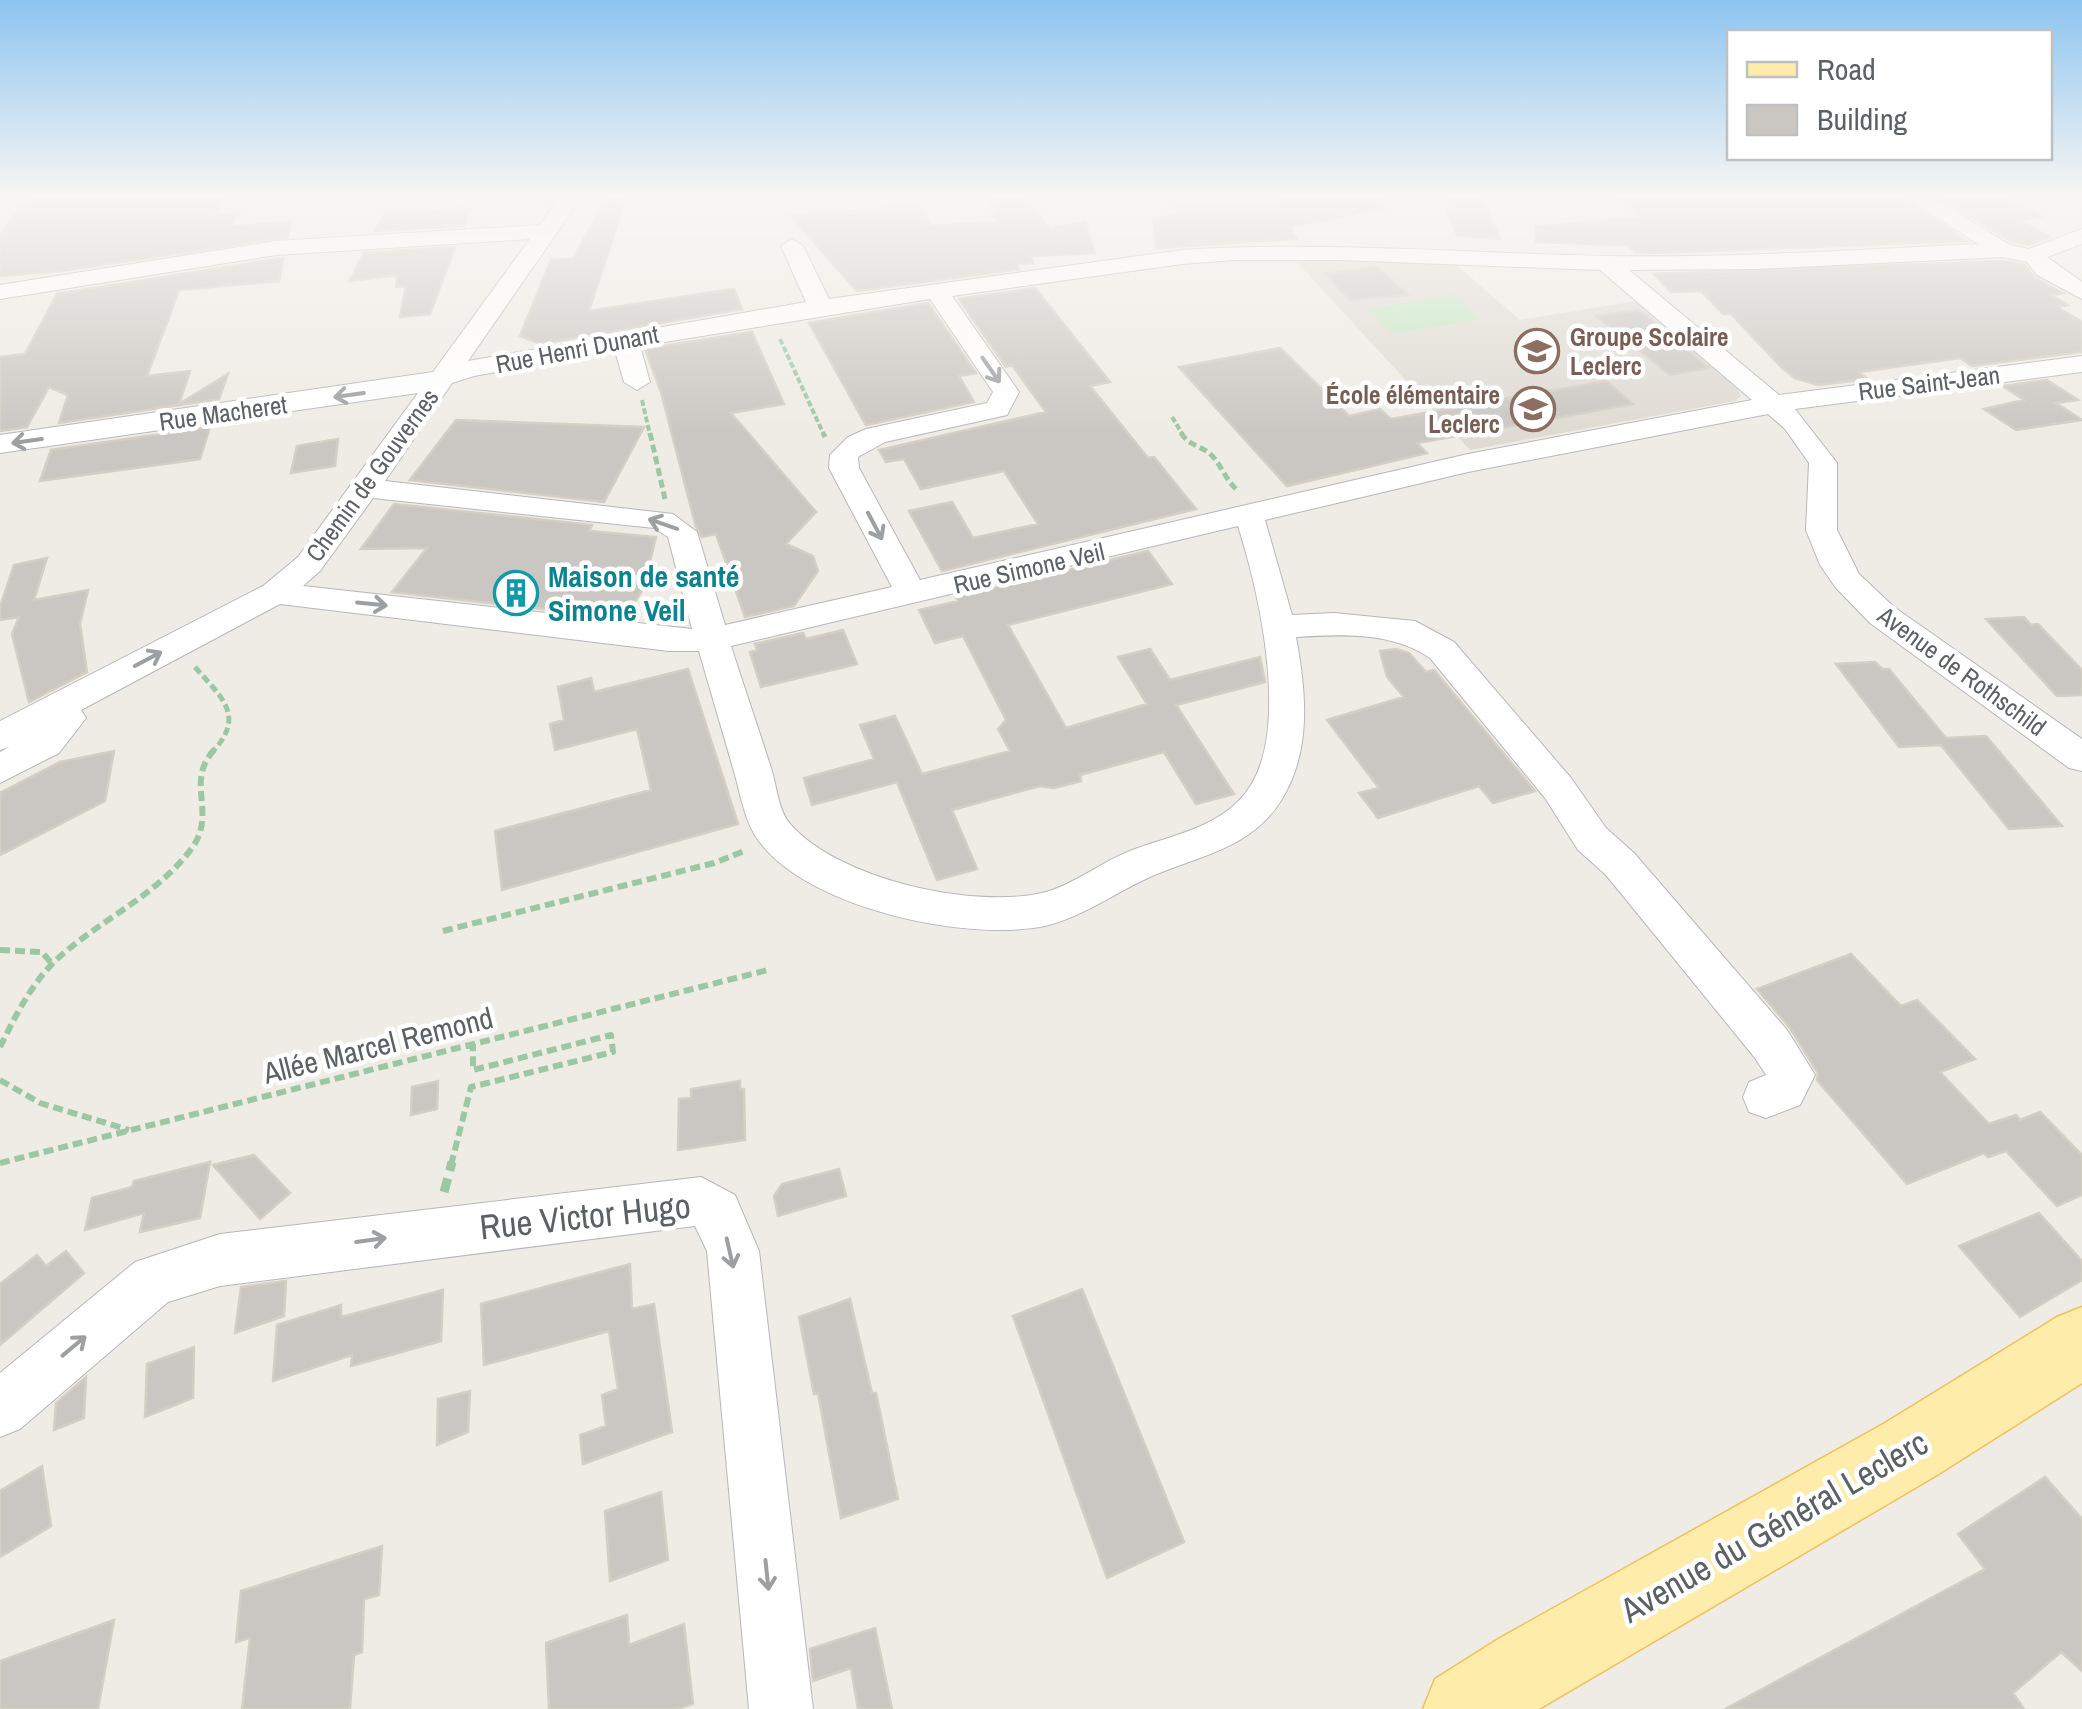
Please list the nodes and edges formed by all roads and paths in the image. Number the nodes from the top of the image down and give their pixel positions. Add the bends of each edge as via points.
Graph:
1 (108, 275) edge
2 (516, 275) edge
3 (806, 275) edge
4 (1048, 275) edge
5 (1619, 275) edge
6 (2053, 275) edge
7 (936, 290) junction
8 (0, 292) edge
9 (2082, 292) edge
10 (821, 307) junction
11 (770, 315) junction
12 (625, 340) junction
13 (2082, 364) edge
14 (444, 376) junction
15 (638, 382) joint
16 (1777, 406) junction
17 (1172, 416) dead end
18 (0, 444) edge
19 (844, 455) junction
20 (366, 488) junction
21 (1253, 514) junction
22 (662, 520) junction
23 (275, 593) junction
24 (912, 596) junction
25 (1280, 627) junction
26 (710, 640) junction
27 (176, 644) junction
28 (94, 687) junction
29 (0, 737) edge
30 (2082, 758) edge
31 (0, 769) edge
32 (774, 833) junction
33 (444, 930) dead end
34 (0, 950) edge
35 (52, 964) junction
36 (768, 970) dead end
37 (473, 1044) junction
38 (0, 1048) edge
39 (0, 1080) edge
40 (1766, 1097) dead end
41 (130, 1130) junction
42 (0, 1163) edge
43 (434, 1232) junction
44 (2082, 1342) edge
45 (0, 1409) edge
46 (1540, 1688) edge
47 (780, 1709) edge
48 (1465, 1709) edge

1 - 8 street
2 - 14 street, Chemin de Gouvernes
3 - 10 street
4 - 7 street, Rue Henri Dunant
5 - 16 street, Avenue de Rothschild
6 - 9 street
7 - 10 street, Rue Henri Dunant
7 -> 19 street via 1006,392 1004,400 977,416 876,435
10 - 11 street, Rue Henri Dunant
11 - 12 street, Rue Henri Dunant
11 - 19 path via 822,435
12 - 14 street, Rue Henri Dunant
12 - 15 street
13 - 16 street, Rue Saint-Jean
14 -> 18 street, Rue Macheret
14 - 20 street, Chemin de Gouvernes
15 - 22 path via 666,493
16 - 21 street, Rue Simone Veil via 1468,463
16 - 30 street, Avenue de Rothschild via 1822,463 1816,507 1824,544 1856,591
17 - 21 path via 1186,441 1211,454
19 -> 24 street via 844,468
20 - 22 street
20 - 23 street, Chemin de Gouvernes via 309,564
21 - 24 street, Rue Simone Veil
21 - 25 street
26 -> 22 street via 682,532
23 -> 26 street, Rue Simone Veil
23 - 27 street, Chemin de Gouvernes
24 - 26 street, Rue Simone Veil
25 - 32 street via 1286,732 1269,790 1234,830 1045,910 931,907 828,875
25 - 40 street via 1415,632 1442,650 1558,788 1592,839 1771,1044 1792,1076 1784,1090
26 - 32 street
28 -> 27 street, Chemin de Gouvernes
27 - 35 path via 232,721 200,774 204,826 190,852
28 - 29 street, Chemin de Gouvernes
28 - 31 street via 46,744
32 - 33 path via 714,864
34 - 35 path via 42,952
35 - 38 path
36 - 37 path, Allée Marcel Remond
37 - 41 path, Allée Marcel Remond
37 - 43 path via 473,1070 611,1035 613,1052 471,1088
39 - 41 path via 40,1104
41 - 42 path, Allée Marcel Remond
45 -> 43 street, Rue Victor Hugo via 154,1280 220,1260
43 -> 47 street, Rue Victor Hugo via 701,1201 717,1212 732,1251
44 - 46 main road, Avenue du Général Leclerc
46 - 48 main road, Avenue du Général Leclerc

